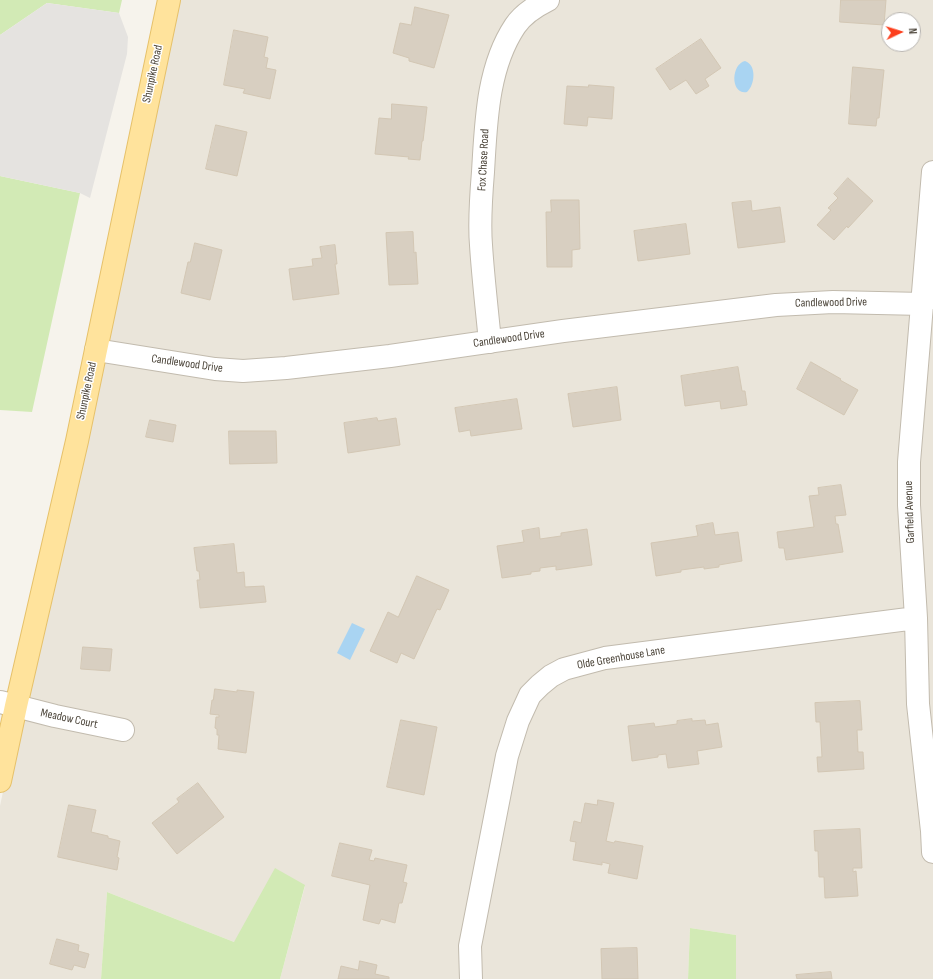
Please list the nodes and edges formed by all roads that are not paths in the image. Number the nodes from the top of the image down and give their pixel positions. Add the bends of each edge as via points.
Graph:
1 (169, 0) edge
2 (548, 0) edge
3 (933, 172) edge
4 (923, 304) junction
5 (490, 342) junction
6 (96, 350) junction
7 (916, 618) junction
8 (8, 704) edge
9 (123, 730) dead end
10 (0, 781) edge
11 (933, 852) edge
12 (471, 979) edge

1 - 6 main road, Shunpike Road
2 - 5 street, Fox Chase Road via 525,15 516,25 502,50 486,119 480,244
3 - 4 street, Garfield Avenue
4 - 5 street, Candlewood Drive via 833,302 776,305
4 - 7 street, Garfield Avenue via 909,462
5 - 6 street, Candlewood Drive via 390,356 243,371 214,369
6 - 8 main road, Shunpike Road
7 - 11 street, Garfield Avenue via 918,704
7 - 12 street, Olde Greenhouse Lane via 605,658 564,669 551,676 530,696 518,721 507,756 470,946
8 - 9 street, Meadow Court
8 - 10 main road, Shunpike Road

